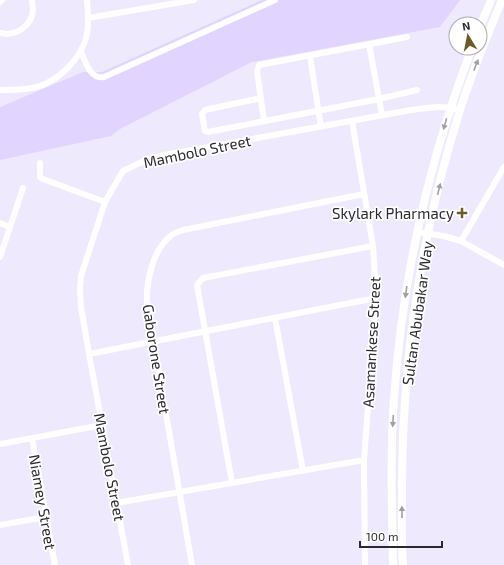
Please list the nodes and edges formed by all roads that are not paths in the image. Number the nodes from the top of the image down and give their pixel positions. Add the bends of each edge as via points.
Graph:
1 (32, 0) edge
2 (87, 0) edge
3 (194, 0) edge
4 (275, 0) edge
5 (491, 0) edge
6 (502, 0) edge
7 (484, 16) edge
8 (88, 18) junction
9 (0, 33) edge
10 (407, 37) dead end
11 (369, 44) junction
12 (81, 52) junction
13 (310, 56) junction
14 (469, 56) edge
15 (0, 90) edge
16 (417, 90) dead end
17 (261, 98) junction
18 (378, 99) junction
19 (450, 108) junction
20 (318, 110) junction
21 (460, 111) junction
22 (382, 115) junction
23 (264, 121) junction
24 (352, 121) junction
25 (321, 127) junction
26 (40, 163) dead end
27 (504, 167) edge
28 (23, 188) dead end
29 (364, 194) junction
30 (105, 202) junction
31 (0, 223) edge
32 (10, 227) junction
33 (417, 232) junction
34 (428, 234) junction
35 (461, 241) junction
36 (374, 246) junction
37 (0, 257) edge
38 (504, 265) edge
39 (376, 298) junction
40 (275, 318) junction
41 (205, 332) junction
42 (153, 342) junction
43 (89, 354) junction
44 (102, 425) junction
45 (32, 438) junction
46 (0, 444) edge
47 (364, 460) junction
48 (303, 471) junction
49 (232, 483) junction
50 (180, 492) junction
51 (116, 503) junction
52 (46, 517) junction
53 (0, 526) edge
54 (55, 565) edge
55 (128, 565) edge
56 (192, 565) edge
57 (365, 565) edge
58 (393, 565) edge
59 (403, 565) edge

1 - 9 street via 33,11 30,21 23,29 14,33
2 - 8 street
3 - 8 street
4 - 12 street via 104,77 99,78 92,74
5 - 7 main road
21 -> 6 main road, Sultan Abubakar Way
8 - 12 street
10 - 11 street
11 - 13 street
11 - 18 street
12 - 15 street via 54,79 37,87
13 - 17 street via 259,65 257,71
13 - 20 street
14 - 19 main road, Sultan Abubakar Way
16 - 18 street
17 - 23 street
17 - 23 street via 205,110 202,114 204,129 208,132
18 - 20 street
18 - 22 street
19 - 21 street, Mambolo Street
19 - 22 street, Mambolo Street via 430,108
19 -> 33 main road, Sultan Abubakar Way
20 - 23 street
20 - 25 street
34 -> 21 main road, Sultan Abubakar Way
22 - 24 street, Mambolo Street
24 - 25 street, Mambolo Street
24 - 29 street, Asamankese Street
25 - 30 street, Mambolo Street via 146,160 123,171
26 - 30 street via 42,179
27 - 35 street
28 - 32 street
29 - 36 street, Asamankese Street
29 - 42 street, Gaborone Street via 183,230 172,235 163,243 156,257 146,290
30 - 43 street, Mambolo Street via 80,290
31 - 32 street
32 - 37 street
33 - 34 street
33 -> 58 main road, Sultan Abubakar Way via 406,289 394,398
34 - 35 street
59 -> 34 main road, Sultan Abubakar Way via 402,460 405,399 417,290
35 - 38 street
36 - 39 street, Asamankese Street
36 - 41 street via 203,278 197,285
39 - 40 street
39 - 47 street, Asamankese Street
40 - 41 street
40 - 48 street
41 - 42 street
41 - 49 street
42 - 43 street
42 - 50 street, Gaborone Street
43 - 44 street, Mambolo Street
44 - 45 street
44 - 51 street, Mambolo Street
45 - 46 street
45 - 52 street, Niamey Street
47 - 48 street
47 - 57 street, Asamankese Street
48 - 49 street
49 - 50 street
50 - 51 street
50 - 56 street, Gaborone Street
51 - 55 street, Mambolo Street
52 - 53 street
52 - 54 street, Niamey Street

